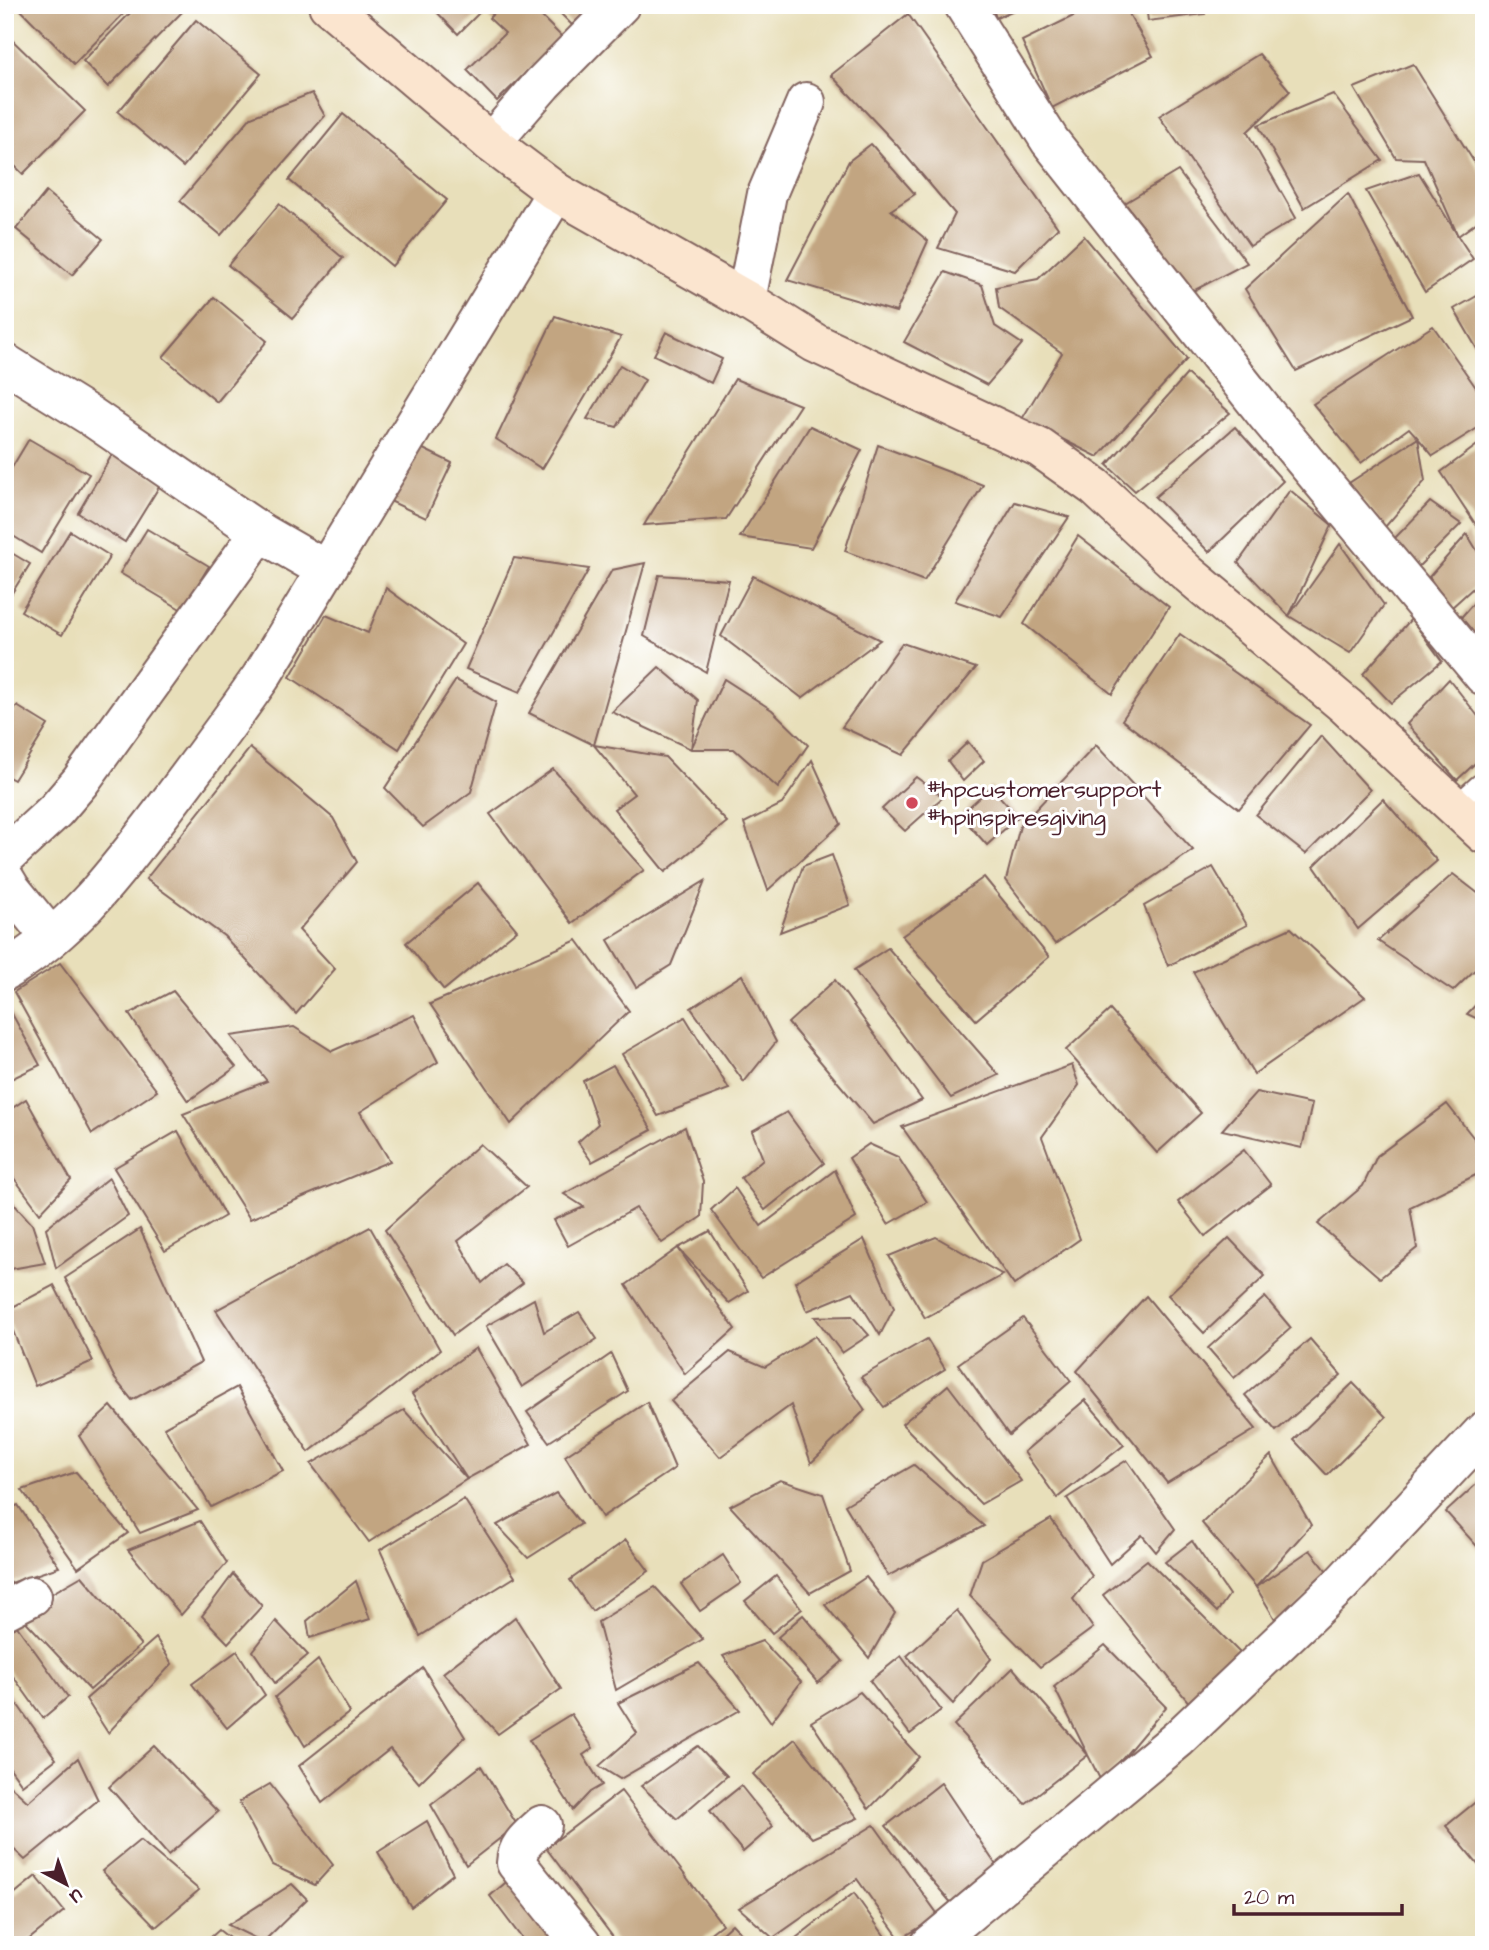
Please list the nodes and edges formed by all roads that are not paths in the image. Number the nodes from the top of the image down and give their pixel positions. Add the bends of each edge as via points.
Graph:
1 (328, 5) edge
2 (621, 5) edge
3 (964, 5) edge
4 (806, 102) dead end
5 (501, 151) junction
6 (552, 189) junction
7 (746, 300) junction
8 (5, 363) edge
9 (269, 537) junction
10 (324, 564) junction
11 (1484, 676) edge
12 (1476, 813) edge
13 (7, 875) edge
14 (45, 931) junction
15 (5, 971) edge
16 (1484, 1431) edge
17 (542, 1825) dead end
18 (582, 1945) edge
19 (930, 1945) edge

1 - 5 main road
2 - 5 street via 543,83
3 - 11 street via 1050,141 1265,413
4 - 7 street via 767,194
5 - 6 main road
6 - 7 main road
6 - 10 street via 363,510
7 - 12 main road via 815,343 1040,449 1094,487 1186,572
8 - 9 street
9 - 10 street
9 - 13 street
10 - 14 street via 261,677 210,749 96,897
13 - 14 street
14 - 15 street
16 - 19 street via 1341,1584 1178,1739
17 - 18 street via 522,1843 516,1863

